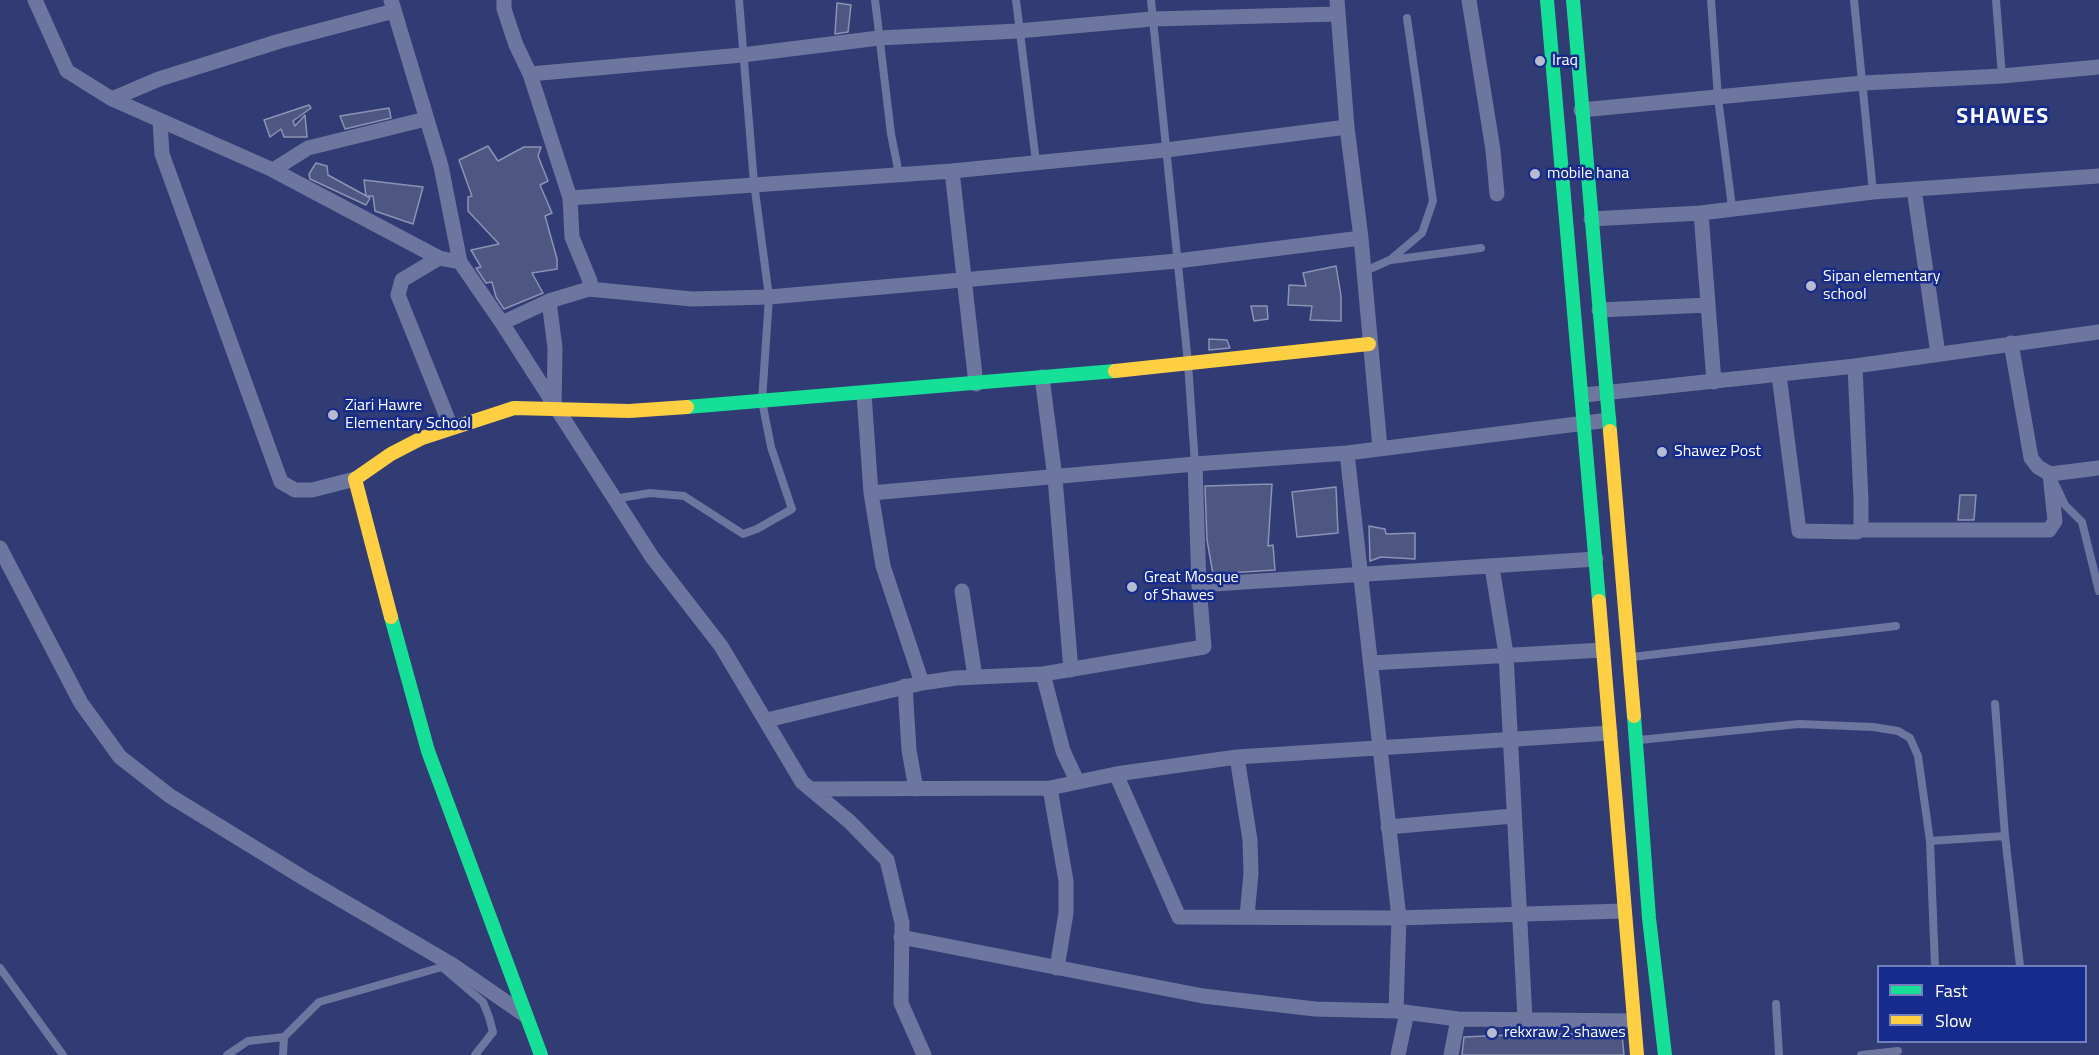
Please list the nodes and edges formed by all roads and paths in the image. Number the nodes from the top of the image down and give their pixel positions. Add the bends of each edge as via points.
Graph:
1 (35, 0) edge
2 (504, 0) edge
3 (739, 0) edge
4 (875, 0) edge
5 (1016, 0) edge
6 (1151, 0) edge
7 (1468, 0) edge
8 (1547, 0) edge
9 (1572, 0) edge
10 (1711, 0) edge
11 (1854, 0) edge
12 (1996, 0) edge
13 (393, 5) edge
14 (1338, 7) edge
15 (1407, 18) dead end
16 (1152, 19) junction
17 (1018, 32) junction
18 (879, 38) junction
19 (742, 55) junction
20 (2099, 67) edge
21 (530, 74) junction
22 (2002, 76) junction
23 (1863, 83) junction
24 (1718, 98) junction
25 (112, 99) junction
26 (1581, 110) junction
27 (426, 119) junction
28 (160, 121) junction
29 (1347, 127) junction
30 (1166, 150) junction
31 (1036, 162) junction
32 (273, 170) junction
33 (952, 171) junction
34 (900, 174) junction
35 (2099, 176) edge
36 (753, 183) junction
37 (1914, 189) junction
38 (1873, 192) junction
39 (1497, 194) dead end
40 (570, 198) junction
41 (1732, 207) junction
42 (1701, 213) junction
43 (1591, 219) junction
44 (1361, 238) junction
45 (1481, 248) dead end
46 (439, 258) junction
47 (1390, 260) junction
48 (1177, 261) junction
49 (460, 262) junction
50 (1363, 272) junction
51 (964, 279) junction
52 (589, 289) junction
53 (769, 297) junction
54 (549, 300) junction
55 (1708, 305) junction
56 (1599, 310) junction
57 (502, 323) junction
58 (2099, 332) edge
59 (2011, 343) junction
60 (1369, 344) junction
61 (1938, 354) junction
62 (1188, 363) junction
63 (1855, 366) junction
64 (1779, 375) junction
65 (1042, 377) junction
66 (1714, 382) junction
67 (976, 384) junction
68 (864, 393) junction
69 (1607, 393) junction
70 (1584, 395) junction
71 (762, 401) junction
72 (555, 409) junction
73 (1609, 420) junction
74 (1586, 423) junction
75 (451, 427) junction
76 (1380, 448) junction
77 (1347, 453) junction
78 (1195, 464) junction
79 (2099, 468) edge
80 (2050, 474) junction
81 (1055, 478) junction
82 (355, 479) junction
83 (871, 494) junction
84 (613, 500) junction
85 (1860, 530) junction
86 (0, 548) edge
87 (1596, 559) junction
88 (1492, 567) junction
89 (1360, 575) junction
90 (1198, 585) junction
91 (962, 591) dead end
92 (2099, 591) edge
93 (1896, 626) dead end
94 (1603, 650) junction
95 (1506, 654) junction
96 (1630, 657) junction
97 (1371, 663) junction
98 (1071, 670) junction
99 (1043, 674) junction
100 (975, 677) junction
101 (922, 682) junction
102 (905, 686) junction
103 (1995, 704) dead end
104 (767, 720) junction
105 (1610, 733) junction
106 (1512, 740) junction
107 (1636, 740) junction
108 (1379, 746) junction
109 (1237, 757) junction
110 (1116, 774) junction
111 (1077, 781) junction
112 (1050, 788) junction
113 (810, 789) junction
114 (916, 789) junction
115 (1513, 816) junction
116 (1388, 827) junction
117 (2006, 836) junction
118 (1930, 841) junction
119 (1623, 911) junction
120 (1521, 914) junction
121 (1247, 916) junction
122 (1399, 918) junction
123 (901, 937) junction
124 (1935, 965) edge
125 (2020, 965) edge
126 (447, 966) junction
127 (0, 968) edge
128 (1057, 968) junction
129 (1776, 1004) dead end
130 (1401, 1011) junction
131 (525, 1015) junction
132 (1458, 1019) junction
133 (1525, 1019) junction
134 (1632, 1021) junction
135 (284, 1037) junction
136 (1898, 1050) dead end
137 (63, 1055) edge
138 (227, 1055) edge
139 (283, 1055) edge
140 (475, 1055) edge
141 (541, 1055) edge
142 (924, 1055) edge
143 (1398, 1055) edge
144 (1451, 1055) edge
145 (1637, 1055) edge
146 (1665, 1055) edge
147 (1779, 1055) edge
148 (1862, 1055) edge

1 - 25 street via 67,71
2 - 21 street via 516,45
3 - 19 lane
4 - 18 lane
5 - 17 lane
6 - 16 lane
7 - 39 street
8 - 70 street
9 - 26 street
10 - 24 lane
11 - 23 lane
12 - 22 lane
13 - 25 street via 159,79
13 - 27 street
14 - 16 street
14 - 29 street
15 - 47 lane via 1433,201 1422,233
16 - 17 street
16 - 30 lane
17 - 18 street
17 - 31 lane
18 - 19 street
18 - 34 lane
19 - 21 street
19 - 36 lane
20 - 22 street
21 - 40 street
22 - 23 street
23 - 24 street
23 - 38 lane
24 - 26 street
24 - 41 lane
25 - 28 street
26 - 43 street
27 - 32 street via 308,148
27 - 49 street via 441,166
28 - 32 street
28 - 82 street via 162,154 281,482 295,490 312,490
29 - 30 street
29 - 44 street
30 - 31 street
30 - 48 lane
31 - 33 street
32 - 46 street
33 - 34 street
33 - 51 street
34 - 36 street
35 - 37 street
36 - 40 street
36 - 53 lane
37 - 38 street
37 - 61 street
38 - 41 street
40 - 52 street via 572,237 590,281
41 - 42 street
42 - 43 street
42 - 55 street
43 - 56 street
44 - 48 street
44 - 50 street
45 - 47 lane
46 - 49 street
46 - 75 street via 402,280 398,295
47 - 50 lane
48 - 51 street
48 - 62 lane
49 - 57 street
50 - 60 street
51 - 53 street
51 - 67 street
52 - 53 street via 692,299
52 - 54 street
53 - 71 lane
54 - 57 street
54 - 72 street via 555,348
55 - 56 street
55 - 66 street
56 - 69 street
57 - 72 street
58 - 59 street
59 - 61 street
59 - 80 street via 2031,458
60 - 62 street
60 - 76 street
61 - 63 street
62 - 65 street
62 - 78 lane
63 - 64 street
63 - 85 street
64 - 66 street
64 - 85 street via 1799,531
65 - 67 street
65 - 81 street
66 - 69 street
67 - 68 street
68 - 71 street
68 - 83 street
69 - 70 street
69 - 73 street
70 - 74 street
71 - 72 street via 629,411
71 - 84 lane via 771,447 792,508 742,534 684,496 650,494
72 - 75 street via 514,408
72 - 84 street
73 - 74 street
73 - 96 street
74 - 76 street
74 - 87 street
75 - 82 street via 391,454
76 - 77 street
77 - 78 street
77 - 89 street
78 - 81 street
78 - 90 street
79 - 80 street
80 - 85 street via 2055,521 2049,530
80 - 92 lane via 2065,505 2082,522
81 - 83 street
81 - 98 street
82 - 131 street via 428,751
83 - 101 street via 883,566
84 - 104 street via 721,646
86 - 126 street via 81,703 120,757 180,802
87 - 88 street
87 - 94 street
88 - 89 street
88 - 95 street
89 - 90 street
89 - 97 street
90 - 98 street via 1204,647
91 - 100 street
93 - 96 lane
94 - 95 street
94 - 105 street
95 - 97 street
95 - 106 street
96 - 107 street
97 - 108 street
98 - 99 street
99 - 100 street
99 - 111 street via 1063,751
100 - 101 street
101 - 102 street
102 - 104 street
102 - 114 street
103 - 117 lane
104 - 113 street via 802,782
105 - 106 street
105 - 119 street
106 - 108 street
106 - 115 street
107 - 118 lane via 1799,724 1898,731 1910,738 1918,756
107 - 146 street via 1649,918
108 - 109 street
108 - 116 street
109 - 110 street
109 - 121 street via 1250,840
110 - 111 street
110 - 121 street via 1179,917
111 - 112 street
112 - 114 street
112 - 128 street via 1066,881 1066,913
113 - 114 street
113 - 123 street via 887,860 902,923
115 - 116 street
115 - 120 street
116 - 122 street
117 - 118 lane
117 - 125 lane
118 - 124 lane
119 - 120 street
119 - 134 street
120 - 122 street
120 - 133 street
121 - 122 street
122 - 130 street
123 - 128 street
123 - 142 street via 901,1003
126 - 131 street
126 - 135 lane via 318,1002
126 - 140 lane via 483,1002 489,1017 492,1032
127 - 137 lane
128 - 130 street via 1203,996 1315,1009
129 - 147 lane
130 - 132 street
130 - 143 street
131 - 141 street
132 - 133 street
132 - 144 street
133 - 134 street
134 - 145 street
135 - 138 lane via 248,1041
135 - 139 lane
136 - 148 lane

